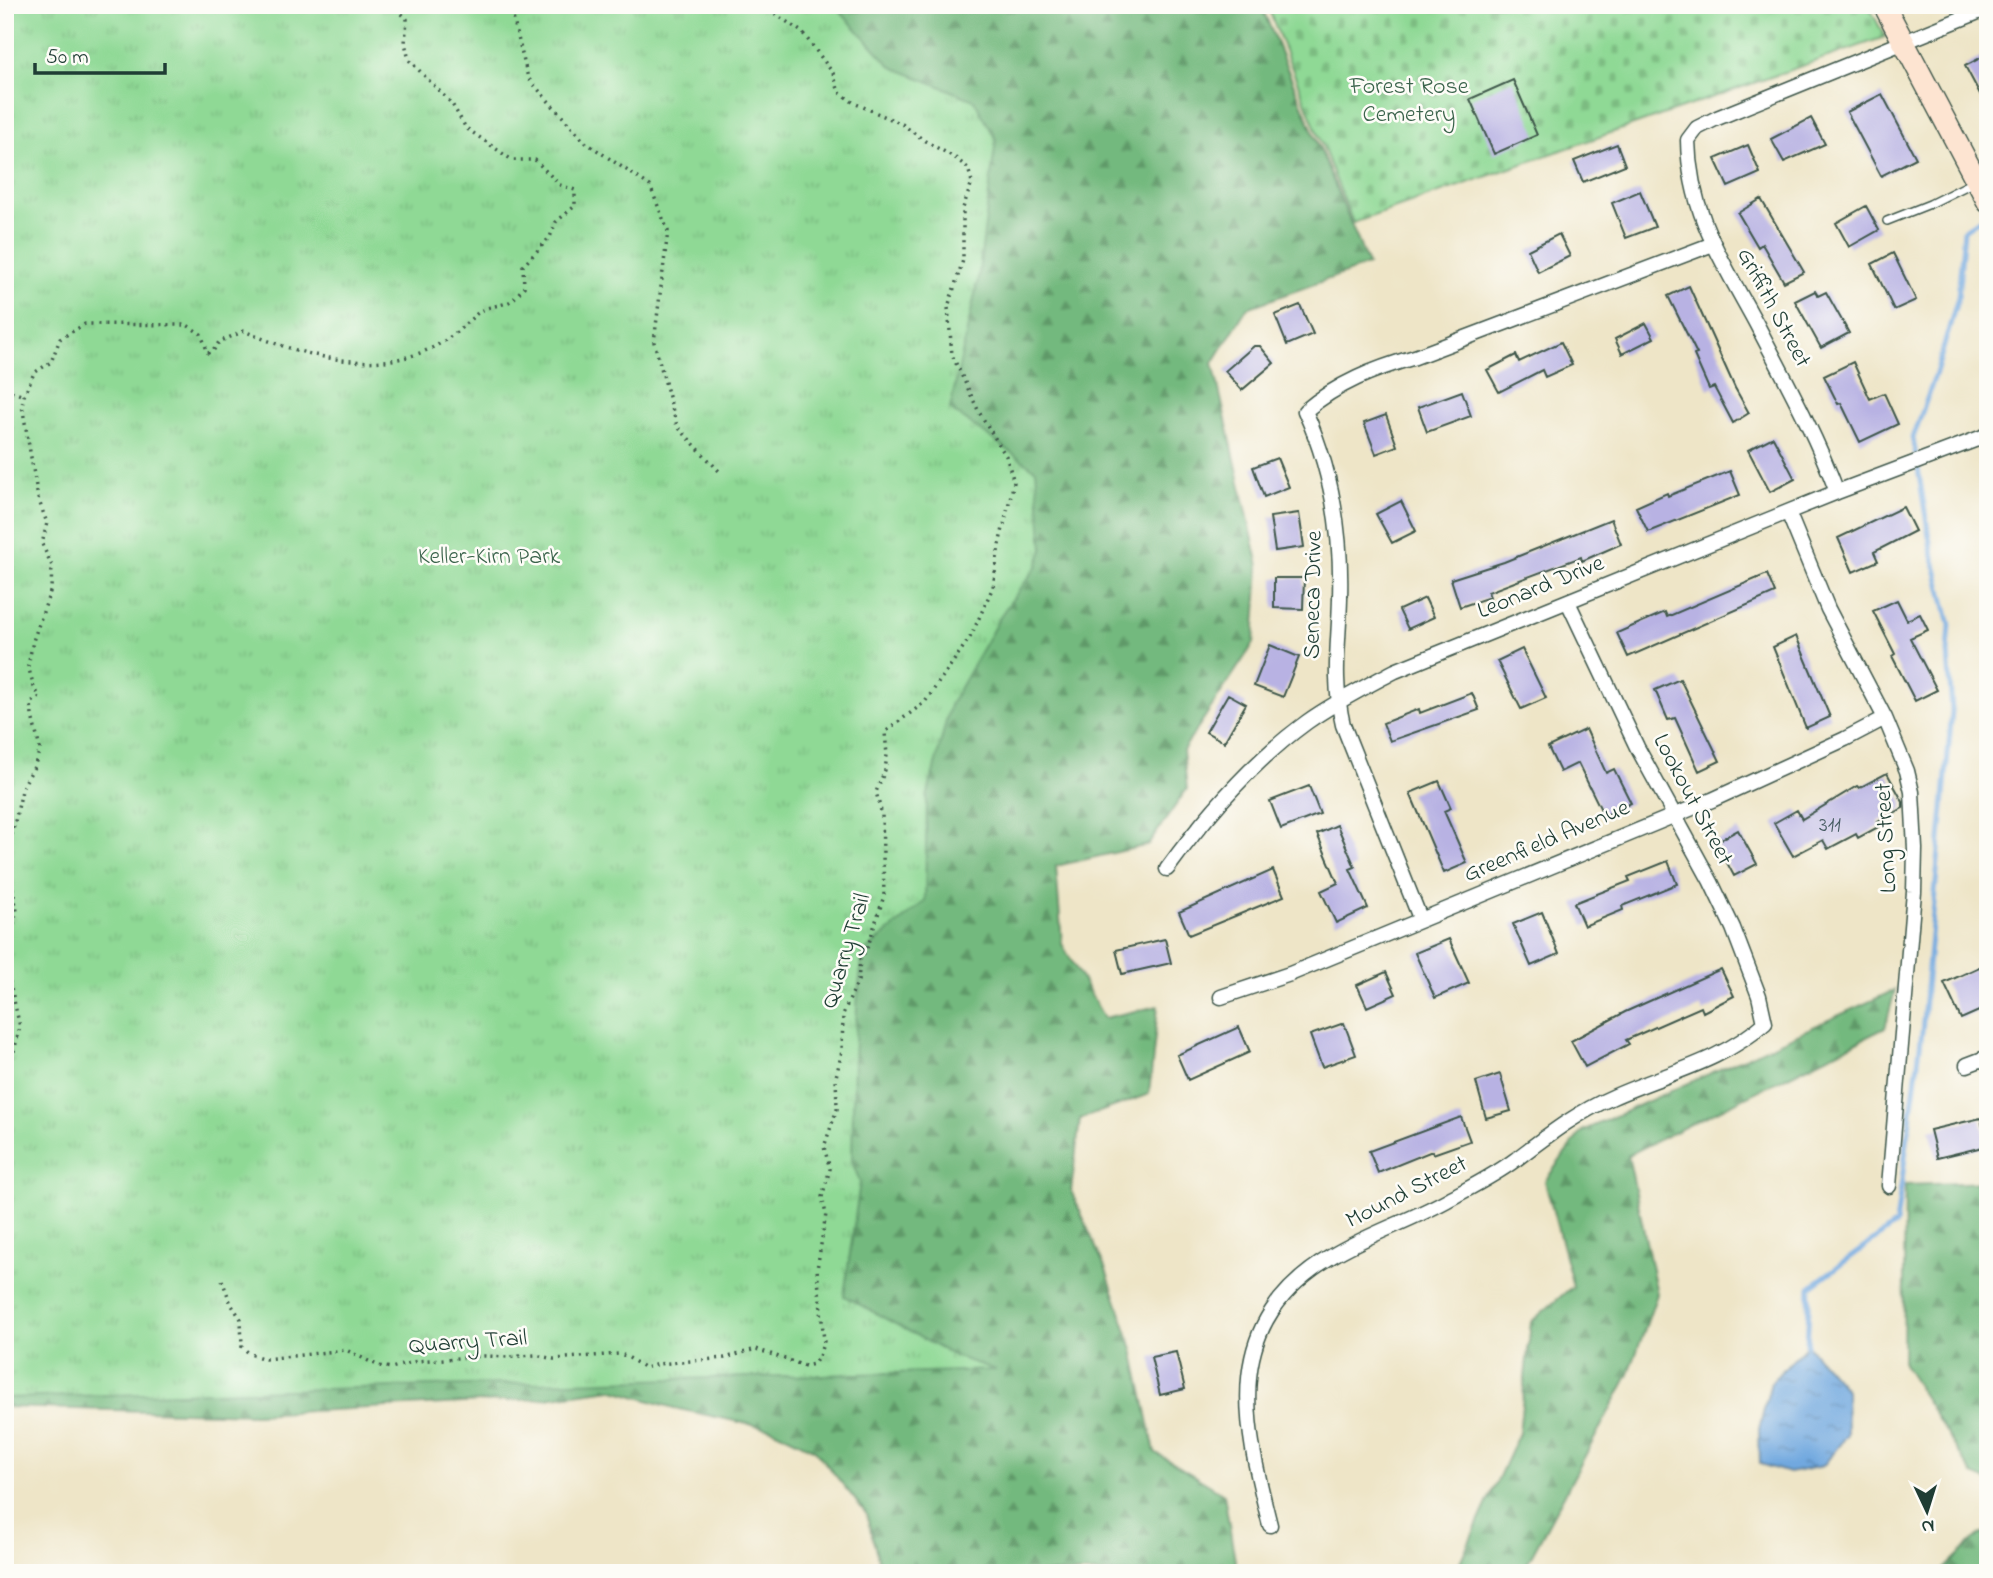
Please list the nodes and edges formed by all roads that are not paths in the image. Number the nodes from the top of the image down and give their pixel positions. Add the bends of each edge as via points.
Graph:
1 (1884, 5) edge
2 (1988, 8) edge
3 (1904, 43) junction
4 (1977, 181) junction
5 (1987, 201) edge
6 (1887, 221) dead end
7 (1713, 244) junction
8 (1988, 435) edge
9 (1837, 492) junction
10 (1788, 512) junction
11 (1568, 602) junction
12 (1338, 702) junction
13 (1885, 718) junction
14 (1674, 814) junction
15 (1167, 869) dead end
16 (1420, 918) junction
17 (1221, 997) dead end
18 (1765, 1023) joint
19 (1988, 1057) edge
20 (1967, 1065) dead end
21 (1889, 1186) dead end
22 (1270, 1525) dead end

1 - 3 main road
2 - 3 street
3 - 4 main road
3 - 7 street, Griffith Street via 1697,128 1688,141 1692,188
4 - 5 main road
4 - 6 lane
7 - 9 street, Griffith Street via 1810,425
7 - 12 street, Seneca Drive via 1369,372 1305,411 1330,480 1338,529
8 - 9 street, Leonard Drive
9 - 10 street, Leonard Drive
10 - 11 street, Leonard Drive
10 - 13 street, Long Street via 1828,609
11 - 12 street, Leonard Drive via 1395,671
11 - 14 street, Lookout Street
12 - 15 street, Leonard Drive via 1250,771
12 - 16 street, Seneca Drive via 1353,755
13 - 14 street, Greenfield Avenue
13 - 21 street, Long Street via 1912,792 1915,849
14 - 16 street, Greenfield Avenue
14 - 18 street, Lookout Street via 1733,928
16 - 17 street, Greenfield Avenue via 1290,974
18 - 22 street, Mound Street via 1730,1050 1576,1115 1493,1175 1333,1255 1292,1286 1263,1327 1248,1376 1249,1432
19 - 20 street

